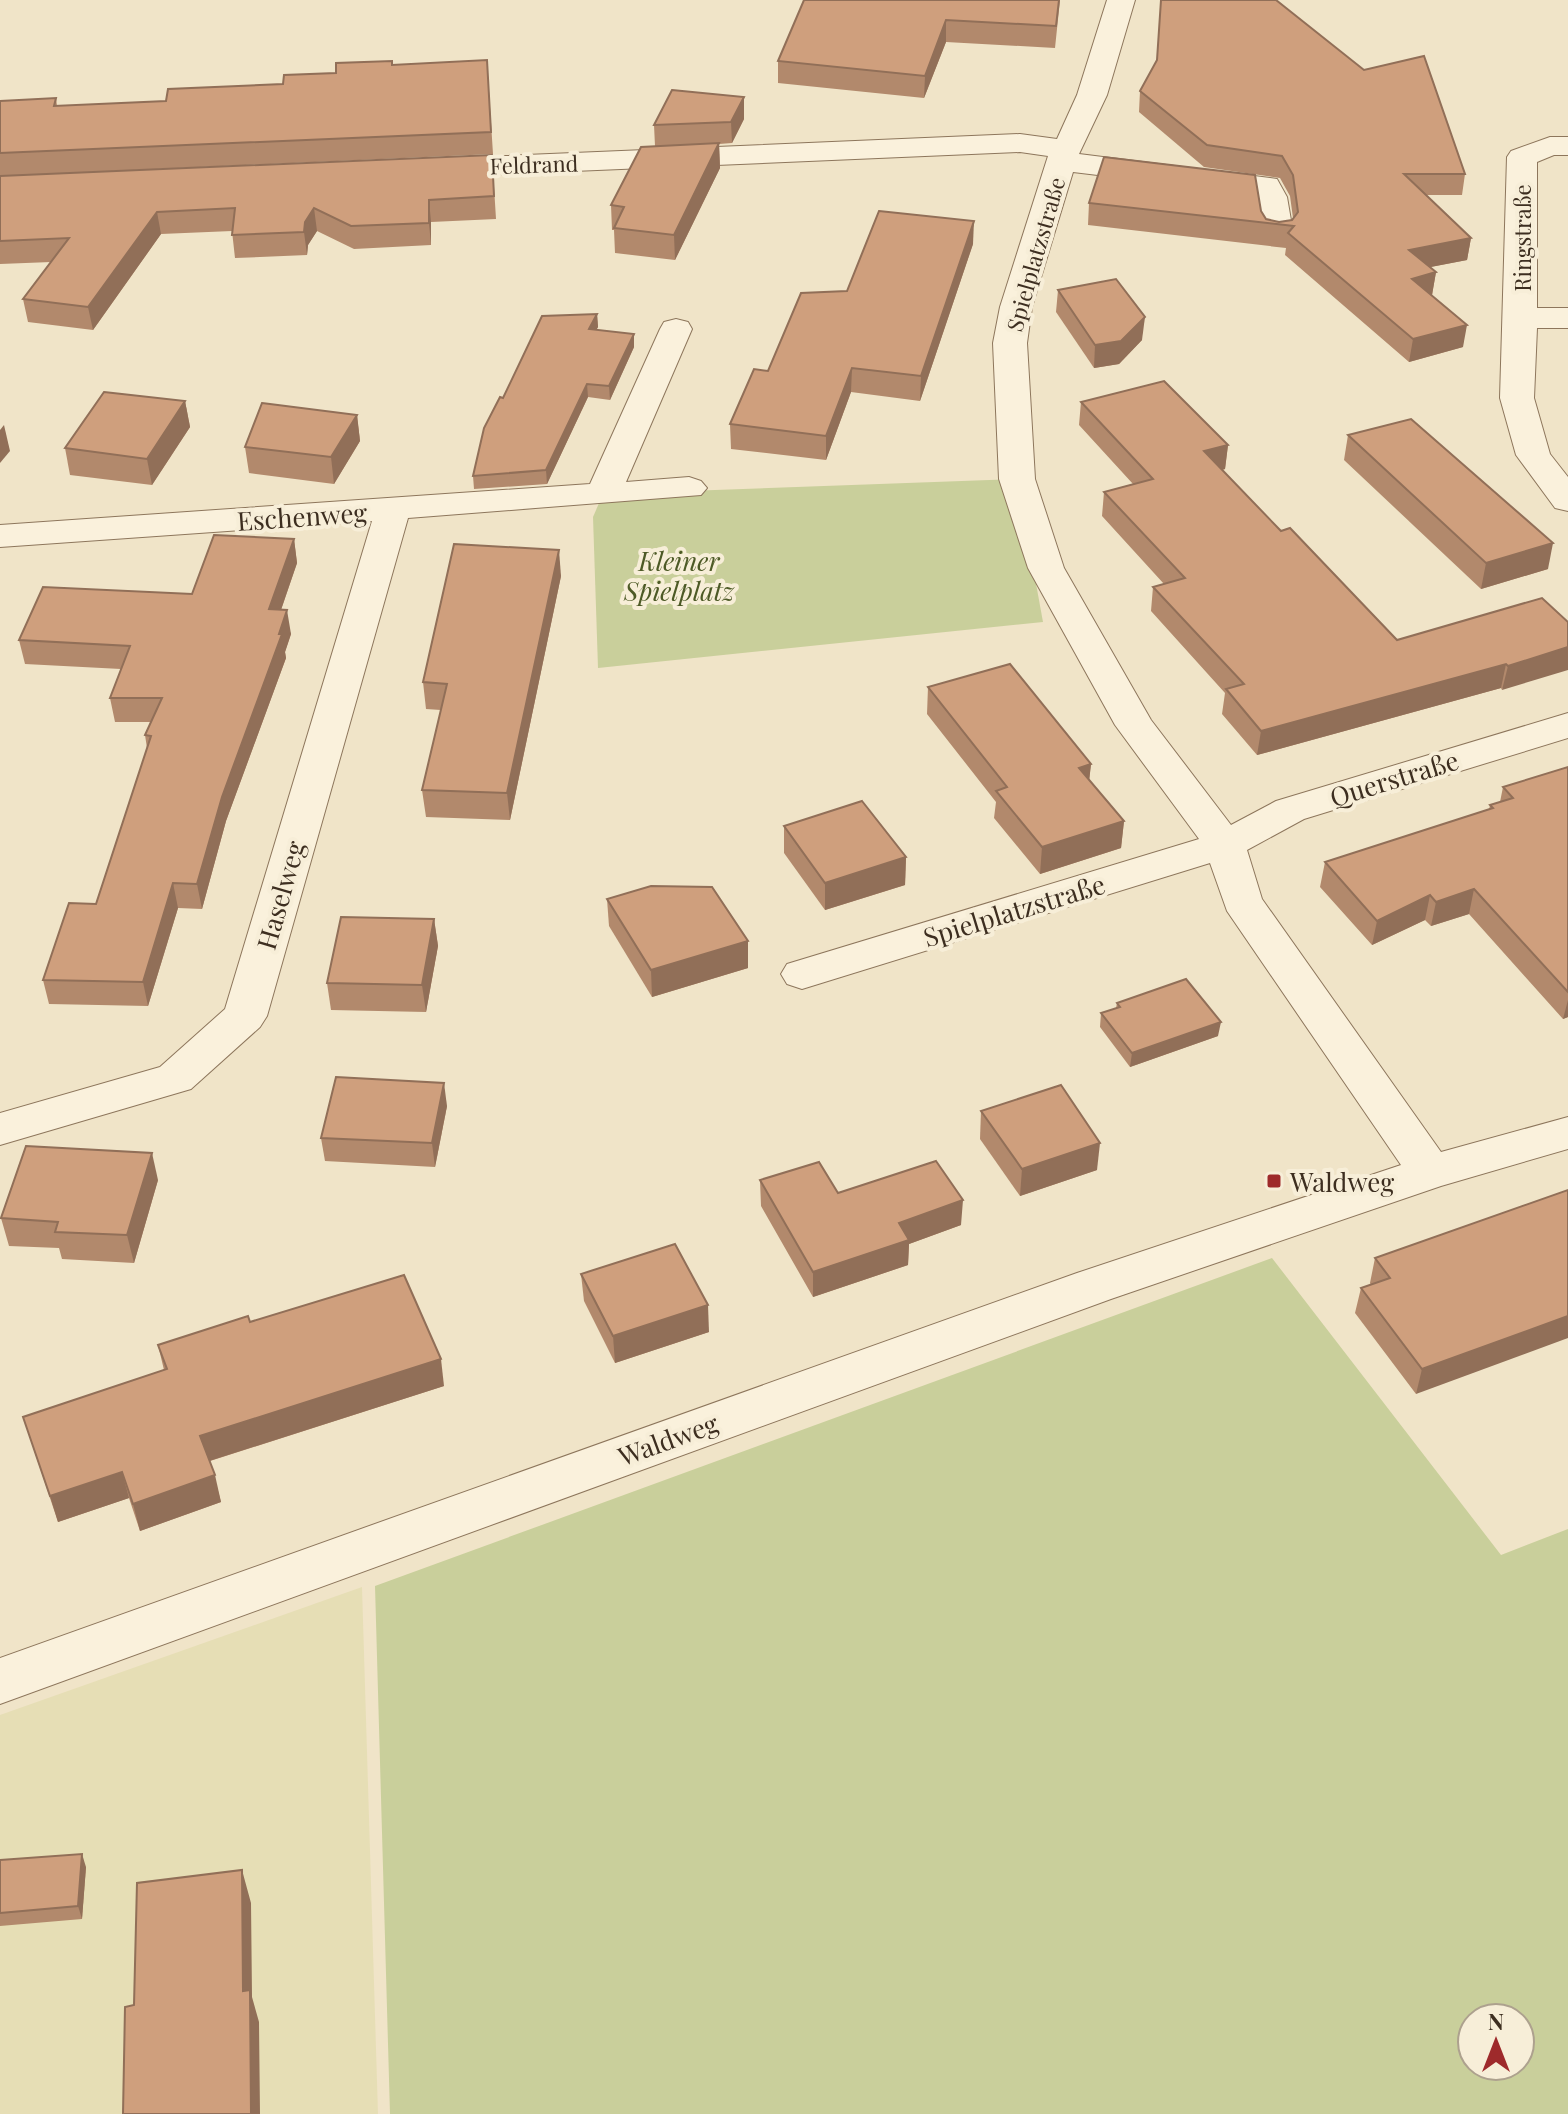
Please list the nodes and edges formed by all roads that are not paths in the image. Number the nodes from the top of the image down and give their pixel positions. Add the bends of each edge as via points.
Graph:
1 (1121, 0) edge
2 (1568, 146) edge
3 (1064, 155) junction
4 (401, 170) edge
5 (1277, 232) edge
6 (1521, 318) junction
7 (1568, 318) edge
8 (676, 329) dead end
9 (689, 488) dead end
10 (603, 494) junction
11 (1568, 500) edge
12 (393, 510) junction
13 (0, 536) edge
14 (1568, 725) edge
15 (1225, 845) junction
16 (802, 974) dead end
17 (0, 1129) edge
18 (1568, 1133) edge
19 (1430, 1172) junction
20 (0, 1681) edge

1 - 3 street, Spielplatzstraße via 1092,95
2 - 6 street, Ringstraße via 1550,146 1522,157
3 - 4 street, Feldrand via 1020,143
3 - 5 street, Feldrand via 1266,186
3 - 15 street, Spielplatzstraße via 1016,307 1010,343 1017,479 1046,568 1126,712
6 - 7 street, Ringstraße
6 - 11 street, Ringstraße via 1517,398 1533,455
8 - 10 street
9 - 10 street, Eschenweg
10 - 12 street, Eschenweg
12 - 13 street, Eschenweg
12 - 17 street, Haselweg via 245,1016 175,1078
14 - 15 street, Querstraße via 1290,810
15 - 16 street, Spielplatzstraße
15 - 19 street, Spielplatzstraße via 1242,901
18 - 19 street, Waldweg
19 - 20 street, Waldweg via 1094,1286

